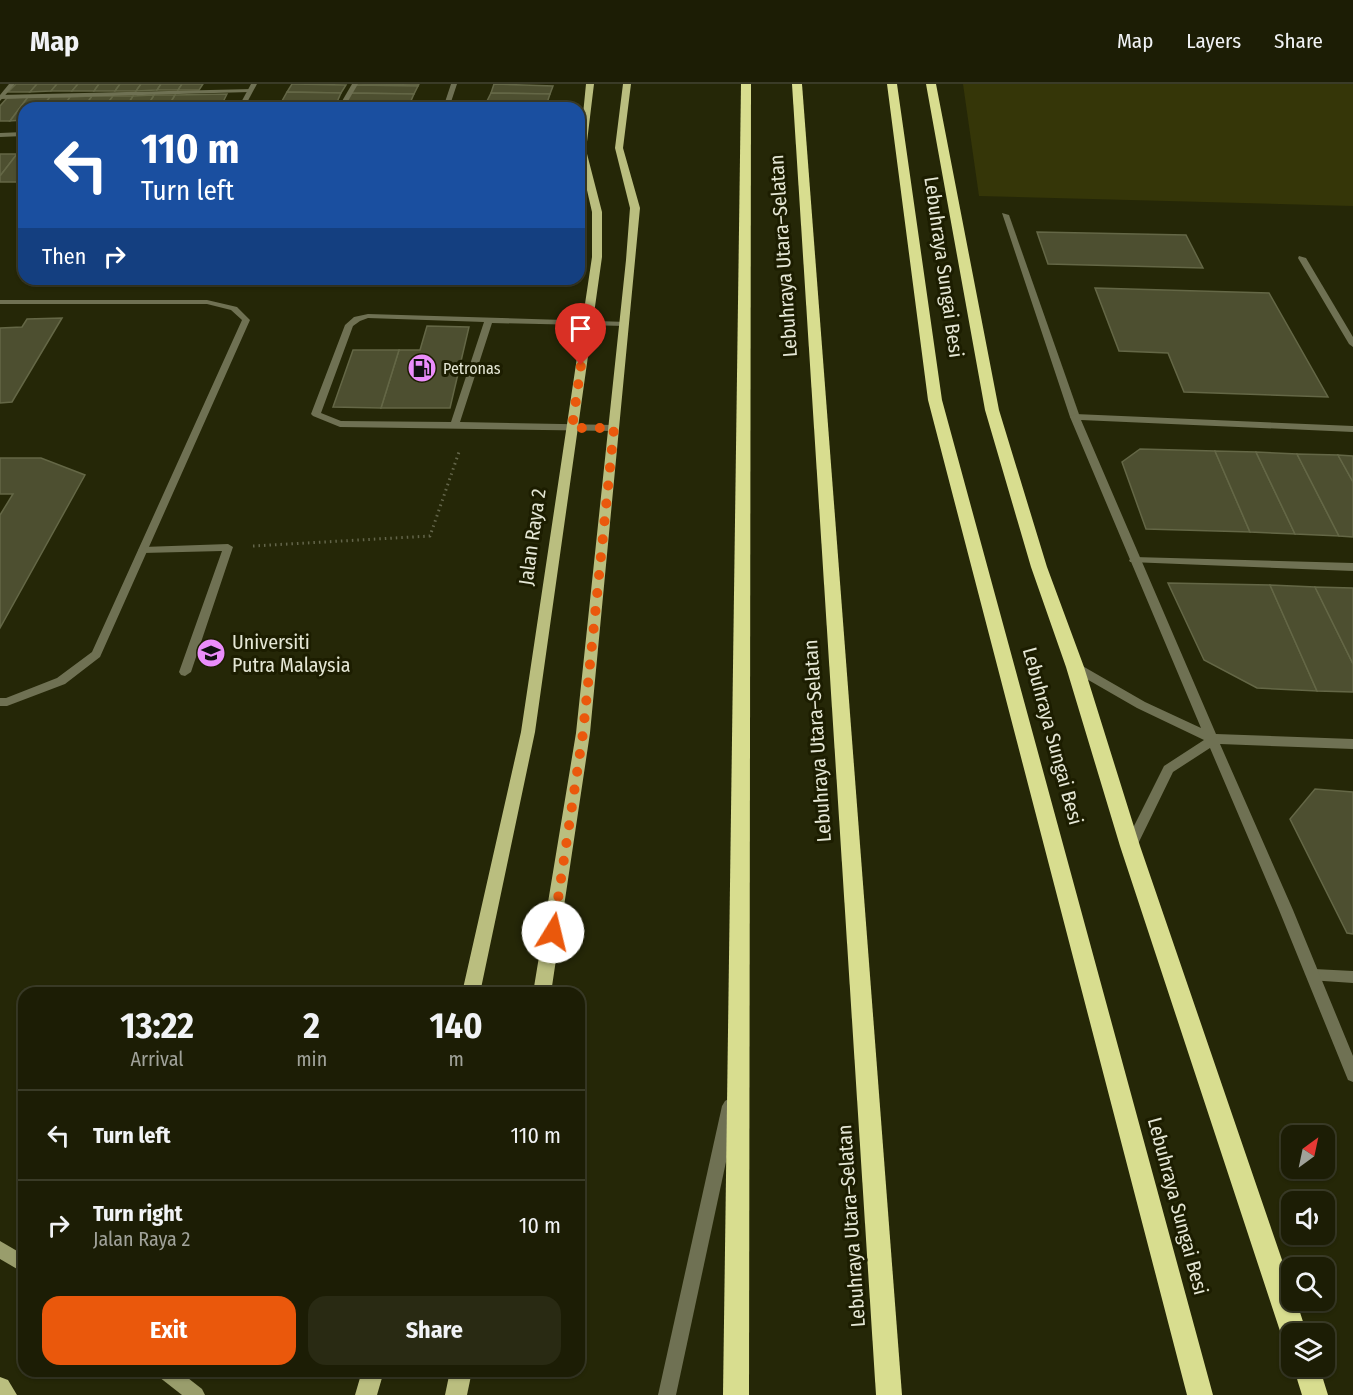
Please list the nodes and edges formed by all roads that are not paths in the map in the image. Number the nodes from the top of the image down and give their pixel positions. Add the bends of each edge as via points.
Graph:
1 (12, 84) edge
2 (356, 84) edge
3 (454, 84) edge
4 (590, 84) edge
5 (627, 84) edge
6 (746, 84) edge
7 (797, 84) edge
8 (892, 84) edge
9 (931, 84) edge
10 (252, 87) edge
11 (0, 98) edge
12 (244, 102) edge
13 (345, 102) edge
14 (448, 102) edge
15 (585, 125) edge
16 (18, 134) edge
17 (0, 135) edge
18 (585, 162) edge
19 (1005, 215) dead end
20 (1302, 258) dead end
21 (0, 302) edge
22 (489, 320) junction
23 (587, 323) junction
24 (625, 324) junction
25 (1353, 344) edge
26 (1075, 417) junction
27 (455, 425) junction
28 (572, 428) junction
29 (614, 428) junction
30 (1353, 429) edge
31 (143, 550) junction
32 (1134, 560) junction
33 (1353, 567) edge
34 (1075, 667) junction
35 (185, 672) dead end
36 (0, 702) edge
37 (1214, 739) junction
38 (1353, 744) edge
39 (1130, 846) junction
40 (1314, 975) junction
41 (1353, 977) edge
42 (472, 987) edge
43 (543, 987) edge
44 (738, 1070) junction
45 (1353, 1075) edge
46 (0, 1249) edge
47 (18, 1262) edge
48 (1290, 1323) edge
49 (173, 1377) edge
50 (371, 1377) edge
51 (460, 1377) edge
52 (1309, 1377) edge
53 (0, 1382) edge
54 (0, 1388) edge
55 (6, 1395) edge
56 (16, 1395) edge
57 (196, 1395) edge
58 (366, 1395) edge
59 (456, 1395) edge
60 (667, 1395) edge
61 (736, 1395) edge
62 (889, 1395) edge
63 (1200, 1395) edge
64 (1315, 1395) edge

1 - 11 street
2 - 13 street
3 - 14 street
4 - 15 main road, Jalan Raya 2
5 - 24 main road via 619,148 635,208
6 - 44 highway, Lebuhraya Utara–Selatan
7 - 62 highway, Lebuhraya Utara–Selatan
8 - 63 highway, Lebuhraya Sungai Besi via 935,400
9 - 34 highway, Lebuhraya Sungai Besi via 992,410 1039,567
10 - 11 street
10 - 12 street
16 - 17 street
18 - 23 main road, Jalan Raya 2 via 597,212 597,257
19 - 26 street
20 - 25 street
21 - 31 street via 207,302 242,312 246,320
22 - 23 street
22 - 27 street
22 - 27 street via 368,316 357,319 349,325 316,414 340,424
23 - 24 street
23 - 28 main road, Jalan Raya 2
24 - 29 main road
26 - 30 street
26 - 32 street
27 - 28 street
28 - 29 street
28 - 42 main road, Jalan Raya 2 via 528,732
29 - 43 main road via 583,733
31 - 35 street via 228,547
31 - 36 street via 96,654 61,681
32 - 33 street
32 - 37 street
34 - 37 street via 1141,705
34 - 39 highway, Lebuhraya Sungai Besi
37 - 38 street
37 - 39 street via 1168,769
37 - 40 street
39 - 48 highway, Lebuhraya Sungai Besi
40 - 41 street
40 - 45 street
44 - 60 street
44 - 61 highway, Lebuhraya Utara–Selatan
46 - 47 street
49 - 57 street
50 - 58 main road
51 - 59 main road
52 - 64 highway
53 - 56 street
54 - 55 main road

